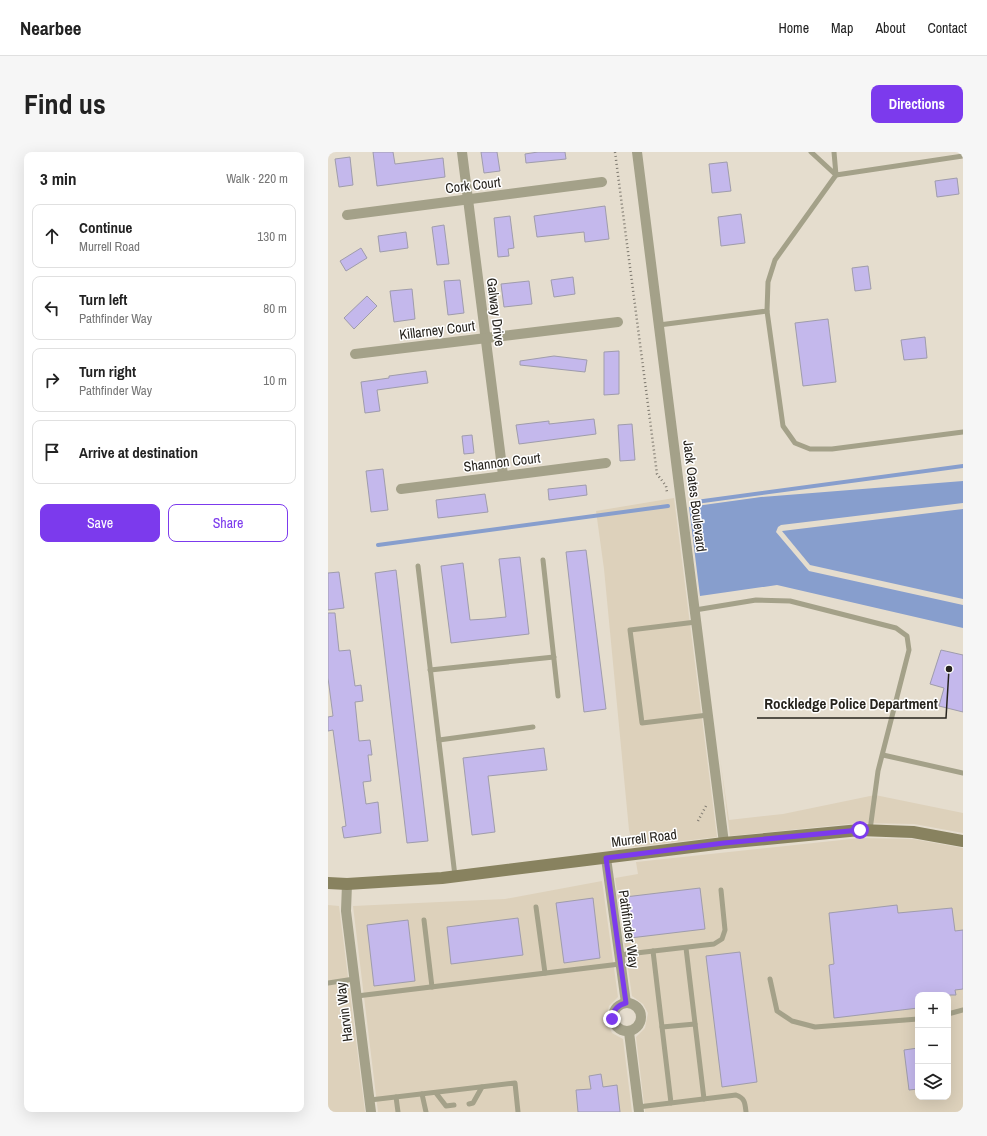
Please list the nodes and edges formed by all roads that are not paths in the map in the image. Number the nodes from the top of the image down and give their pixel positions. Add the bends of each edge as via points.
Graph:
1 (462, 152) edge
2 (638, 152) edge
3 (811, 152) edge
4 (834, 152) edge
5 (963, 156) edge
6 (836, 175) junction
7 (602, 182) dead end
8 (468, 199) junction
9 (347, 215) dead end
10 (767, 311) junction
11 (618, 322) dead end
12 (659, 325) junction
13 (485, 338) junction
14 (355, 354) dead end
15 (963, 432) edge
16 (606, 463) dead end
17 (503, 476) junction
18 (401, 489) dead end
19 (543, 560) dead end
20 (418, 566) dead end
21 (695, 610) junction
22 (696, 622) junction
23 (554, 657) junction
24 (430, 670) junction
25 (558, 696) dead end
26 (708, 715) junction
27 (533, 727) dead end
28 (439, 740) junction
29 (882, 755) junction
30 (963, 773) edge
31 (870, 830) junction
32 (963, 841) edge
33 (724, 843) junction
34 (606, 858) junction
35 (455, 876) junction
36 (328, 883) edge
37 (347, 884) junction
38 (721, 890) dead end
39 (536, 907) dead end
40 (424, 920) dead end
41 (686, 948) junction
42 (653, 951) junction
43 (619, 959) junction
44 (545, 973) junction
45 (354, 979) junction
46 (770, 979) dead end
47 (328, 983) edge
48 (432, 987) junction
49 (356, 996) junction
50 (626, 1003) junction
51 (963, 1010) edge
52 (951, 1013) edge
53 (915, 1019) edge
54 (695, 1024) junction
55 (662, 1027) junction
56 (629, 1032) junction
57 (482, 1087) junction
58 (436, 1093) junction
59 (422, 1094) junction
60 (396, 1097) junction
61 (704, 1099) junction
62 (370, 1100) junction
63 (671, 1103) junction
64 (469, 1104) dead end
65 (454, 1105) dead end
66 (638, 1110) edge
67 (371, 1112) edge
68 (398, 1112) edge
69 (426, 1112) edge
70 (518, 1112) edge
71 (746, 1112) edge

1 - 8 street, Galway Drive
2 - 12 street, Jack Oates Boulevard
3 - 6 lane
4 - 6 lane
5 - 6 lane
6 - 10 lane via 775,260 768,282
7 - 8 street, Cork Court
8 - 9 street, Cork Court
8 - 13 street, Galway Drive
10 - 12 lane
10 - 15 lane via 783,426 795,443 810,449 832,449
11 - 13 street, Killarney Court
12 - 21 street, Jack Oates Boulevard
13 - 14 street, Killarney Court
13 - 17 street, Galway Drive
16 - 17 street, Shannon Court
17 - 18 street, Shannon Court
19 - 23 lane
20 - 24 lane
21 - 22 street, Jack Oates Boulevard
21 - 29 lane via 756,600 790,601 896,628 907,636 909,650
22 - 26 street, Jack Oates Boulevard
22 - 26 lane via 630,630 642,724
23 - 24 lane
23 - 25 lane
24 - 28 lane
26 - 33 street, Jack Oates Boulevard
27 - 28 lane
28 - 35 lane
29 - 30 lane
29 - 31 lane
31 - 32 street, Murrell Road via 913,832
31 - 33 street, Murrell Road
33 - 34 street, Murrell Road
34 - 35 street, Murrell Road
34 - 43 street, Pathfinder Way
35 - 37 street, Murrell Road
36 - 37 street, Murrell Road
37 - 45 street, Harvin Way via 346,911
38 - 41 lane via 725,930 722,938 714,944
39 - 44 lane
40 - 48 lane
41 - 42 lane
41 - 54 lane
42 - 43 lane
42 - 55 lane
43 - 44 lane
43 - 50 street, Pathfinder Way
44 - 48 lane
45 - 47 lane
45 - 49 street, Harvin Way
46 - 53 lane via 777,1011 792,1021 815,1027
48 - 49 lane
49 - 62 street, Harvin Way
50 - 56 street via 636,1006 641,1014 640,1023
50 - 56 street via 618,1006 612,1019 620,1030
51 - 52 lane
54 - 55 lane
54 - 61 lane
55 - 63 lane
56 - 66 street
57 - 58 lane
57 - 64 lane via 473,1104
57 - 70 lane via 515,1084
58 - 59 lane
58 - 65 lane via 446,1106
59 - 60 lane
59 - 69 lane
60 - 62 lane
60 - 68 lane
61 - 63 lane
61 - 71 lane via 741,1096
62 - 67 street, Harvin Way
63 - 66 lane

